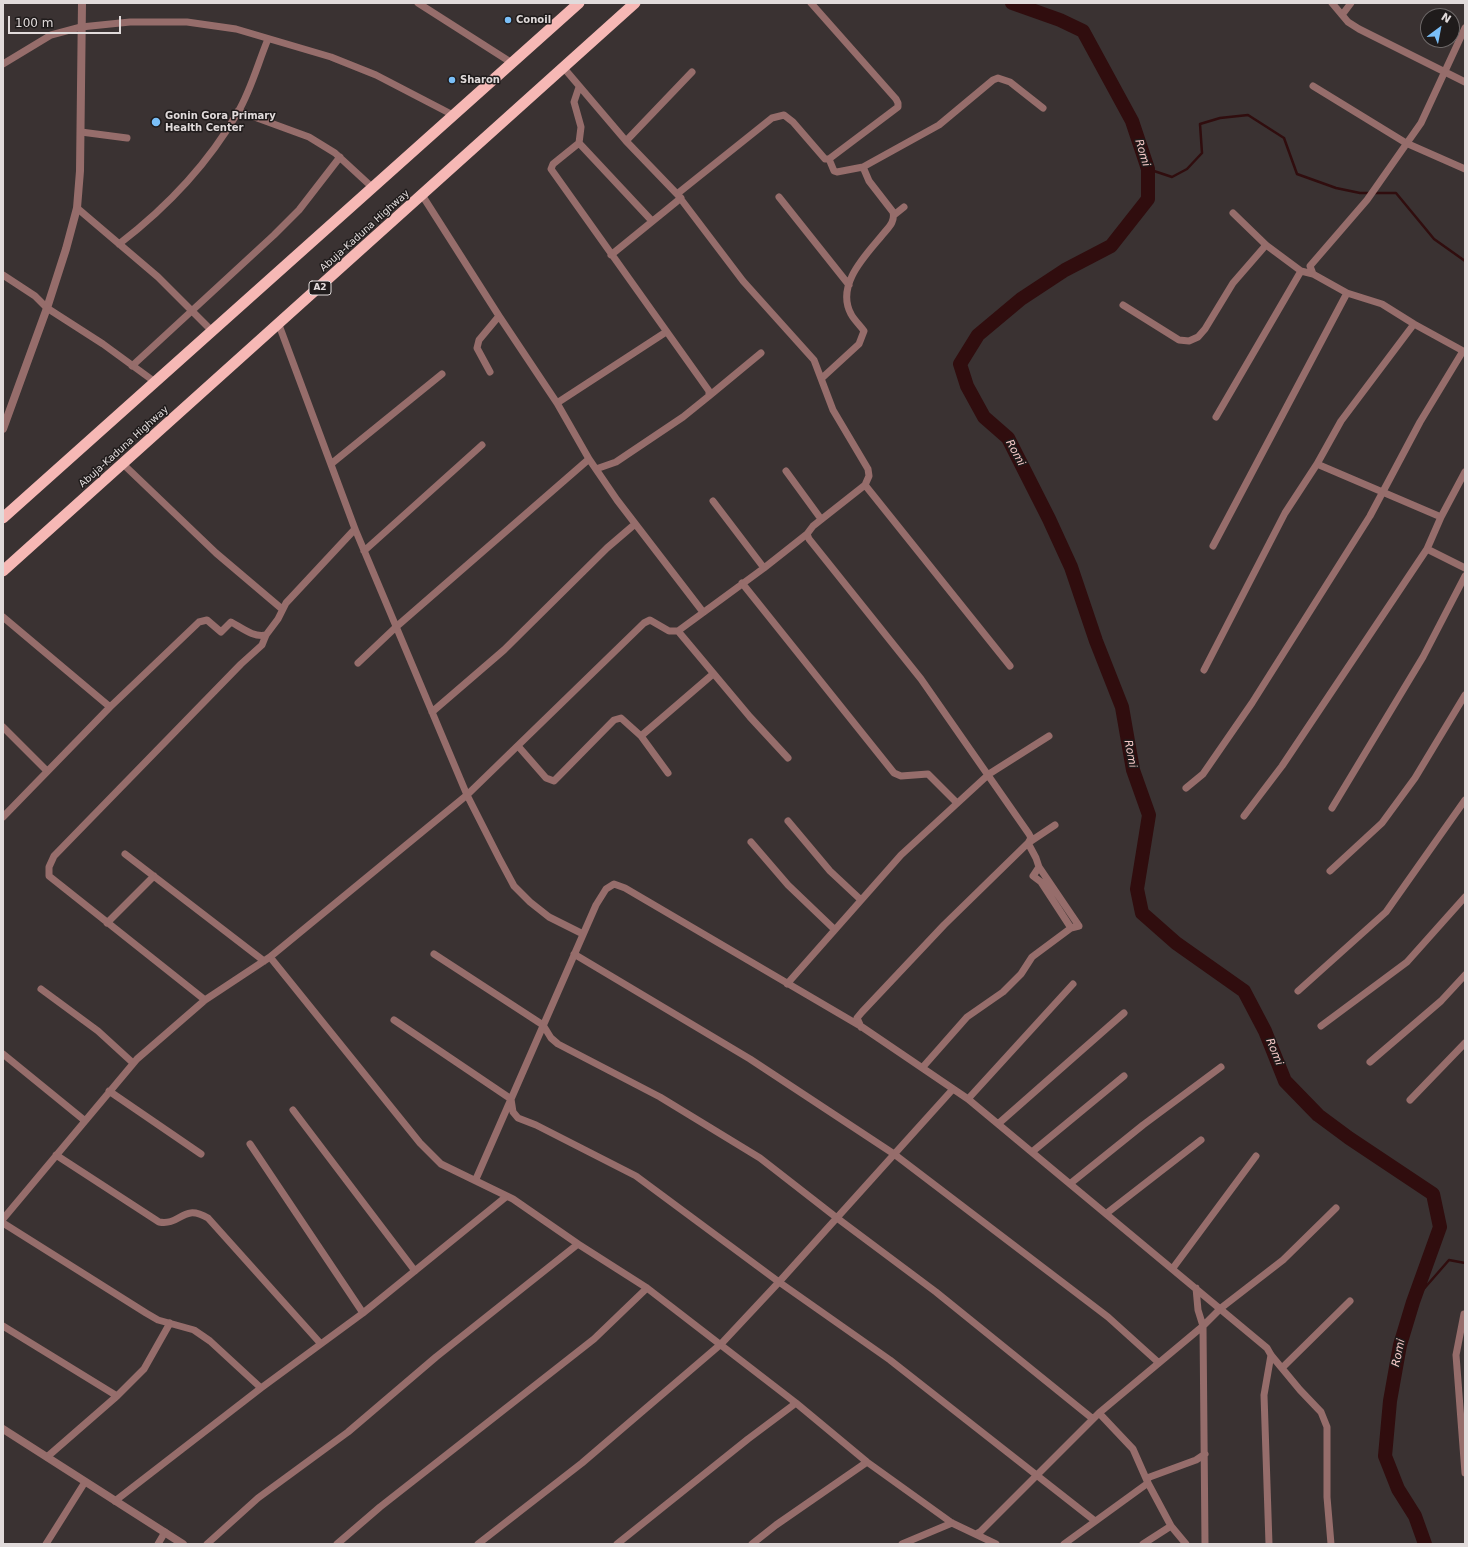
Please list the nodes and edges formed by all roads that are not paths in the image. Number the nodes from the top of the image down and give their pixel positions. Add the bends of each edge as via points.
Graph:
1 (82, 3) edge
2 (418, 3) edge
3 (579, 3) edge
4 (635, 3) edge
5 (811, 3) edge
6 (1332, 3) edge
7 (1351, 3) edge
8 (1342, 15) junction
9 (81, 27) junction
10 (1465, 28) edge
11 (268, 39) junction
12 (512, 63) junction
13 (3, 64) edge
14 (562, 67) junction
15 (692, 72) dead end
16 (1445, 73) junction
17 (1465, 82) edge
18 (1313, 86) dead end
19 (579, 87) junction
20 (1043, 108) dead end
21 (238, 111) junction
22 (453, 115) junction
23 (81, 132) junction
24 (127, 138) dead end
25 (626, 141) junction
26 (579, 143) junction
27 (1406, 143) junction
28 (340, 157) junction
29 (829, 160) junction
30 (863, 167) junction
31 (1465, 169) edge
32 (373, 188) junction
33 (422, 195) junction
34 (679, 196) junction
35 (779, 197) dead end
36 (904, 207) dead end
37 (77, 208) junction
38 (1233, 213) dead end
39 (894, 215) junction
40 (652, 221) junction
41 (119, 244) junction
42 (1266, 246) junction
43 (611, 255) junction
44 (1301, 271) junction
45 (1313, 274) junction
46 (3, 275) edge
47 (849, 285) junction
48 (1347, 293) junction
49 (1122, 305) dead end
50 (47, 308) junction
51 (192, 311) junction
52 (499, 316) junction
53 (1414, 324) junction
54 (279, 325) junction
55 (213, 332) junction
56 (666, 332) junction
57 (1464, 352) edge
58 (761, 353) dead end
59 (132, 366) junction
60 (490, 372) dead end
61 (442, 374) dead end
62 (822, 378) junction
63 (154, 382) junction
64 (709, 396) junction
65 (557, 403) junction
66 (1216, 417) dead end
67 (3, 429) edge
68 (482, 445) dead end
69 (588, 459) junction
70 (123, 464) junction
71 (331, 464) junction
72 (1317, 464) junction
73 (596, 469) junction
74 (786, 471) dead end
75 (1465, 472) edge
76 (865, 484) junction
77 (1382, 492) junction
78 (713, 501) dead end
79 (1440, 517) junction
80 (3, 518) edge
81 (822, 519) junction
82 (635, 524) junction
83 (355, 529) junction
84 (806, 537) junction
85 (1214, 546) dead end
86 (1427, 549) junction
87 (364, 551) junction
88 (764, 568) junction
89 (1465, 568) edge
90 (3, 571) edge
91 (1465, 576) edge
92 (742, 583) junction
93 (282, 609) junction
94 (703, 612) junction
95 (3, 617) edge
96 (396, 626) junction
97 (678, 631) junction
98 (266, 635) junction
99 (358, 663) dead end
100 (1010, 666) dead end
101 (1204, 670) dead end
102 (713, 674) junction
103 (1465, 695) edge
104 (110, 707) junction
105 (432, 712) junction
106 (3, 727) edge
107 (641, 736) junction
108 (1050, 736) dead end
109 (518, 746) junction
110 (788, 758) dead end
111 (47, 771) junction
112 (668, 773) dead end
113 (989, 774) junction
114 (1186, 788) dead end
115 (468, 795) junction
116 (1465, 800) edge
117 (957, 804) junction
118 (1332, 808) dead end
119 (1244, 816) dead end
120 (3, 818) edge
121 (788, 821) dead end
122 (1055, 825) dead end
123 (751, 842) dead end
124 (1028, 843) junction
125 (125, 854) dead end
126 (1330, 872) dead end
127 (154, 876) junction
128 (1465, 897) edge
129 (861, 900) junction
130 (107, 923) junction
131 (834, 929) junction
132 (583, 934) junction
133 (434, 954) dead end
134 (574, 954) junction
135 (267, 959) junction
136 (1465, 975) edge
137 (787, 984) junction
138 (1073, 984) dead end
139 (41, 989) dead end
140 (1298, 991) dead end
141 (205, 1000) junction
142 (1124, 1013) dead end
143 (394, 1020) dead end
144 (543, 1025) junction
145 (1321, 1026) dead end
146 (862, 1027) junction
147 (1465, 1043) edge
148 (3, 1054) edge
149 (1370, 1062) dead end
150 (133, 1063) junction
151 (1221, 1067) dead end
152 (922, 1068) junction
153 (1124, 1076) dead end
154 (953, 1089) junction
155 (109, 1091) junction
156 (511, 1099) junction
157 (968, 1099) junction
158 (1410, 1100) dead end
159 (293, 1110) dead end
160 (84, 1120) junction
161 (998, 1124) junction
162 (1201, 1140) dead end
163 (250, 1144) dead end
164 (1032, 1152) junction
165 (201, 1154) dead end
166 (894, 1154) junction
167 (56, 1155) junction
168 (1256, 1156) dead end
169 (476, 1179) junction
170 (1071, 1183) junction
171 (507, 1196) junction
172 (1336, 1208) dead end
173 (1107, 1213) junction
174 (837, 1218) junction
175 (3, 1219) edge
176 (3, 1223) edge
177 (578, 1244) junction
178 (1173, 1268) junction
179 (415, 1271) junction
180 (779, 1282) junction
181 (646, 1288) junction
182 (1196, 1288) junction
183 (1350, 1301) dead end
184 (1221, 1308) junction
185 (363, 1313) junction
186 (1464, 1314) dead end
187 (170, 1323) junction
188 (3, 1326) edge
189 (1203, 1326) junction
190 (320, 1344) junction
191 (721, 1344) junction
192 (1270, 1355) junction
193 (1159, 1363) junction
194 (1282, 1368) junction
195 (261, 1388) junction
196 (117, 1396) junction
197 (796, 1403) junction
198 (1099, 1413) junction
199 (1093, 1419) junction
200 (3, 1429) edge
201 (1206, 1454) junction
202 (47, 1457) junction
203 (867, 1462) junction
204 (1465, 1473) edge
205 (1036, 1476) junction
206 (85, 1482) junction
207 (1148, 1483) junction
208 (116, 1501) junction
209 (1095, 1522) junction
210 (952, 1523) junction
211 (1171, 1526) junction
212 (165, 1532) junction
213 (976, 1534) junction
214 (46, 1544) edge
215 (158, 1544) edge
216 (183, 1544) edge
217 (207, 1544) edge
218 (337, 1544) edge
219 (478, 1544) edge
220 (617, 1544) edge
221 (752, 1544) edge
222 (902, 1544) edge
223 (996, 1544) edge
224 (1064, 1544) edge
225 (1143, 1544) edge
226 (1186, 1544) edge
227 (1205, 1544) edge
228 (1269, 1544) edge
229 (1331, 1544) edge

1 - 9 street
2 - 12 street
3 - 12 highway
4 - 14 highway, Abuja-Kaduna Highway / A2
5 - 29 street via 898,103 895,110
6 - 8 street
7 - 8 street
8 - 16 street via 1359,29
9 - 11 street via 130,22 187,22 236,29
9 - 13 street via 51,35
9 - 23 street
10 - 16 street
11 - 21 street
11 - 22 street via 330,57 376,75
12 - 22 highway
14 - 19 street
14 - 33 highway, Abuja-Kaduna Highway / A2
15 - 25 street
16 - 17 street
16 - 27 street via 1420,123
18 - 27 street
19 - 25 street
19 - 26 street via 574,102 581,127
20 - 30 street via 1010,82 998,78 939,126
21 - 28 street via 309,137
21 - 41 street via 210,153 178,192 149,221
22 - 32 highway
23 - 24 street
23 - 37 street
25 - 34 street
26 - 40 street
26 - 43 street via 552,164 551,169
27 - 31 street
27 - 45 street via 1367,200 1310,266
28 - 32 street
28 - 51 street via 299,210
29 - 30 street via 837,172
29 - 34 street via 825,159 793,122 784,115 778,115
30 - 39 street via 869,181
32 - 55 highway
33 - 52 street
33 - 54 highway, Abuja-Kaduna Highway / A2
34 - 40 street
34 - 62 street via 743,281 814,360
35 - 47 street
36 - 39 street
37 - 41 street
37 - 50 street
38 - 42 street
39 - 47 street via 893,223 853,272
40 - 43 street
41 - 51 street via 158,277
42 - 44 street
42 - 49 street via 1233,283 1205,329 1198,337 1189,341 1179,340
43 - 56 street
44 - 45 street
44 - 66 street
45 - 48 street
46 - 50 street via 35,296
47 - 62 street via 847,304 851,315 864,331 863,338 860,344
48 - 53 street via 1382,304
48 - 85 street
50 - 59 street
50 - 67 street
51 - 55 street
51 - 59 street
52 - 60 street via 479,340 477,348
52 - 65 street
53 - 57 street
53 - 72 street via 1341,421
54 - 70 highway, Abuja-Kaduna Highway / A2
54 - 71 street
55 - 63 highway
56 - 64 street via 709,391
56 - 65 street
57 - 77 street
58 - 64 street
59 - 63 street
61 - 71 street
62 - 76 street via 833,410 868,469 869,476
63 - 80 highway
64 - 73 street via 616,462
65 - 69 street
68 - 87 street
69 - 73 street
69 - 96 street
70 - 90 highway, Abuja-Kaduna Highway / A2
70 - 93 street via 216,553
71 - 83 street
72 - 77 street
72 - 101 street via 1285,513
73 - 82 street
74 - 81 street
75 - 79 street
76 - 81 street
76 - 100 street
77 - 79 street
77 - 114 street via 1370,516 1252,703 1203,774
78 - 88 street
79 - 86 street
81 - 84 street
82 - 94 street
82 - 105 street via 607,548 504,650
83 - 87 street
83 - 93 street
84 - 88 street
84 - 113 street via 922,679
86 - 89 street
86 - 119 street via 1295,748
87 - 96 street
88 - 92 street
91 - 118 street via 1423,657
92 - 94 street
92 - 117 street via 894,773 901,776 928,774
93 - 98 street
94 - 97 street
95 - 104 street
96 - 99 street
96 - 105 street
97 - 102 street
97 - 109 street via 669,631 650,620 644,623
98 - 104 street via 252,634 231,622 221,632 206,620 199,622
98 - 130 street via 258,650 241,664 54,856 49,867 49,876
102 - 107 street
102 - 110 street
103 - 126 street via 1415,778 1382,823
104 - 111 street
105 - 115 street
106 - 111 street
107 - 109 street via 618,718 554,781 546,778
107 - 112 street
108 - 113 street
109 - 115 street
111 - 120 street
113 - 117 street
113 - 124 street via 1029,834 1031,838
115 - 132 street via 514,886 549,917
115 - 135 street
116 - 140 street via 1386,912
117 - 129 street via 901,855
121 - 129 street via 830,870
122 - 124 street
123 - 131 street via 788,885
124 - 146 street via 944,925 862,1012 857,1018
124 - 152 street via 1039,867 1033,876 1041,882 1071,928 1032,957 1021,974 1002,992 967,1017
125 - 127 street
127 - 130 street
127 - 135 street
128 - 145 street via 1407,962
129 - 131 street
130 - 141 street
131 - 137 street
132 - 134 street
132 - 137 street via 596,904 606,889 614,884 625,888
133 - 144 street
134 - 144 street
134 - 166 street via 750,1059
135 - 141 street
135 - 169 street via 420,1143 441,1164
136 - 149 street via 1441,1001
137 - 146 street
138 - 157 street
139 - 150 street via 98,1031
141 - 150 street
142 - 161 street
143 - 156 street
144 - 156 street
144 - 174 street via 558,1044 660,1097 760,1158
146 - 152 street
147 - 158 street
148 - 160 street
150 - 155 street
151 - 170 street
152 - 154 street
153 - 164 street
154 - 157 street
154 - 166 street
155 - 160 street
155 - 165 street
156 - 169 street
156 - 180 street via 513,1112 518,1118 636,1176
157 - 161 street
159 - 179 street
160 - 167 street
161 - 164 street
162 - 173 street
163 - 185 street
164 - 170 street
166 - 174 street
166 - 193 street via 1102,1313
167 - 175 street
167 - 190 street via 159,1222 172,1221 191,1211 208,1218
168 - 178 street
169 - 171 street
170 - 173 street
171 - 177 street
171 - 179 street
172 - 184 street via 1283,1260
173 - 178 street
174 - 180 street
174 - 199 street via 936,1292
176 - 187 street via 146,1313
177 - 181 street
177 - 217 street via 436,1357 348,1432 258,1498
178 - 182 street
179 - 185 street
180 - 191 street
180 - 205 street via 890,1360
181 - 191 street
181 - 218 street via 594,1339 380,1507
182 - 184 street
182 - 189 street via 1198,1310
183 - 194 street
184 - 189 street
184 - 192 street via 1267,1348
185 - 190 street
186 - 204 street via 1456,1355
187 - 195 street via 194,1330 210,1341
187 - 196 street via 144,1369
188 - 196 street
189 - 193 street
189 - 201 street
190 - 195 street
191 - 197 street
191 - 219 street via 582,1463
192 - 194 street
192 - 228 street via 1264,1395
193 - 198 street
194 - 229 street via 1321,1412 1327,1427 1327,1497
195 - 208 street
196 - 202 street
197 - 203 street
197 - 220 street
198 - 199 street
198 - 207 street via 1133,1449
199 - 205 street
200 - 202 street
201 - 207 street via 1148,1478
201 - 227 street
202 - 206 street
203 - 210 street
203 - 221 street
205 - 209 street
205 - 213 street
206 - 208 street
206 - 214 street
207 - 209 street
207 - 211 street
208 - 212 street
209 - 224 street
210 - 213 street
210 - 222 street
211 - 225 street
211 - 226 street
212 - 215 street
212 - 216 street
213 - 223 street

